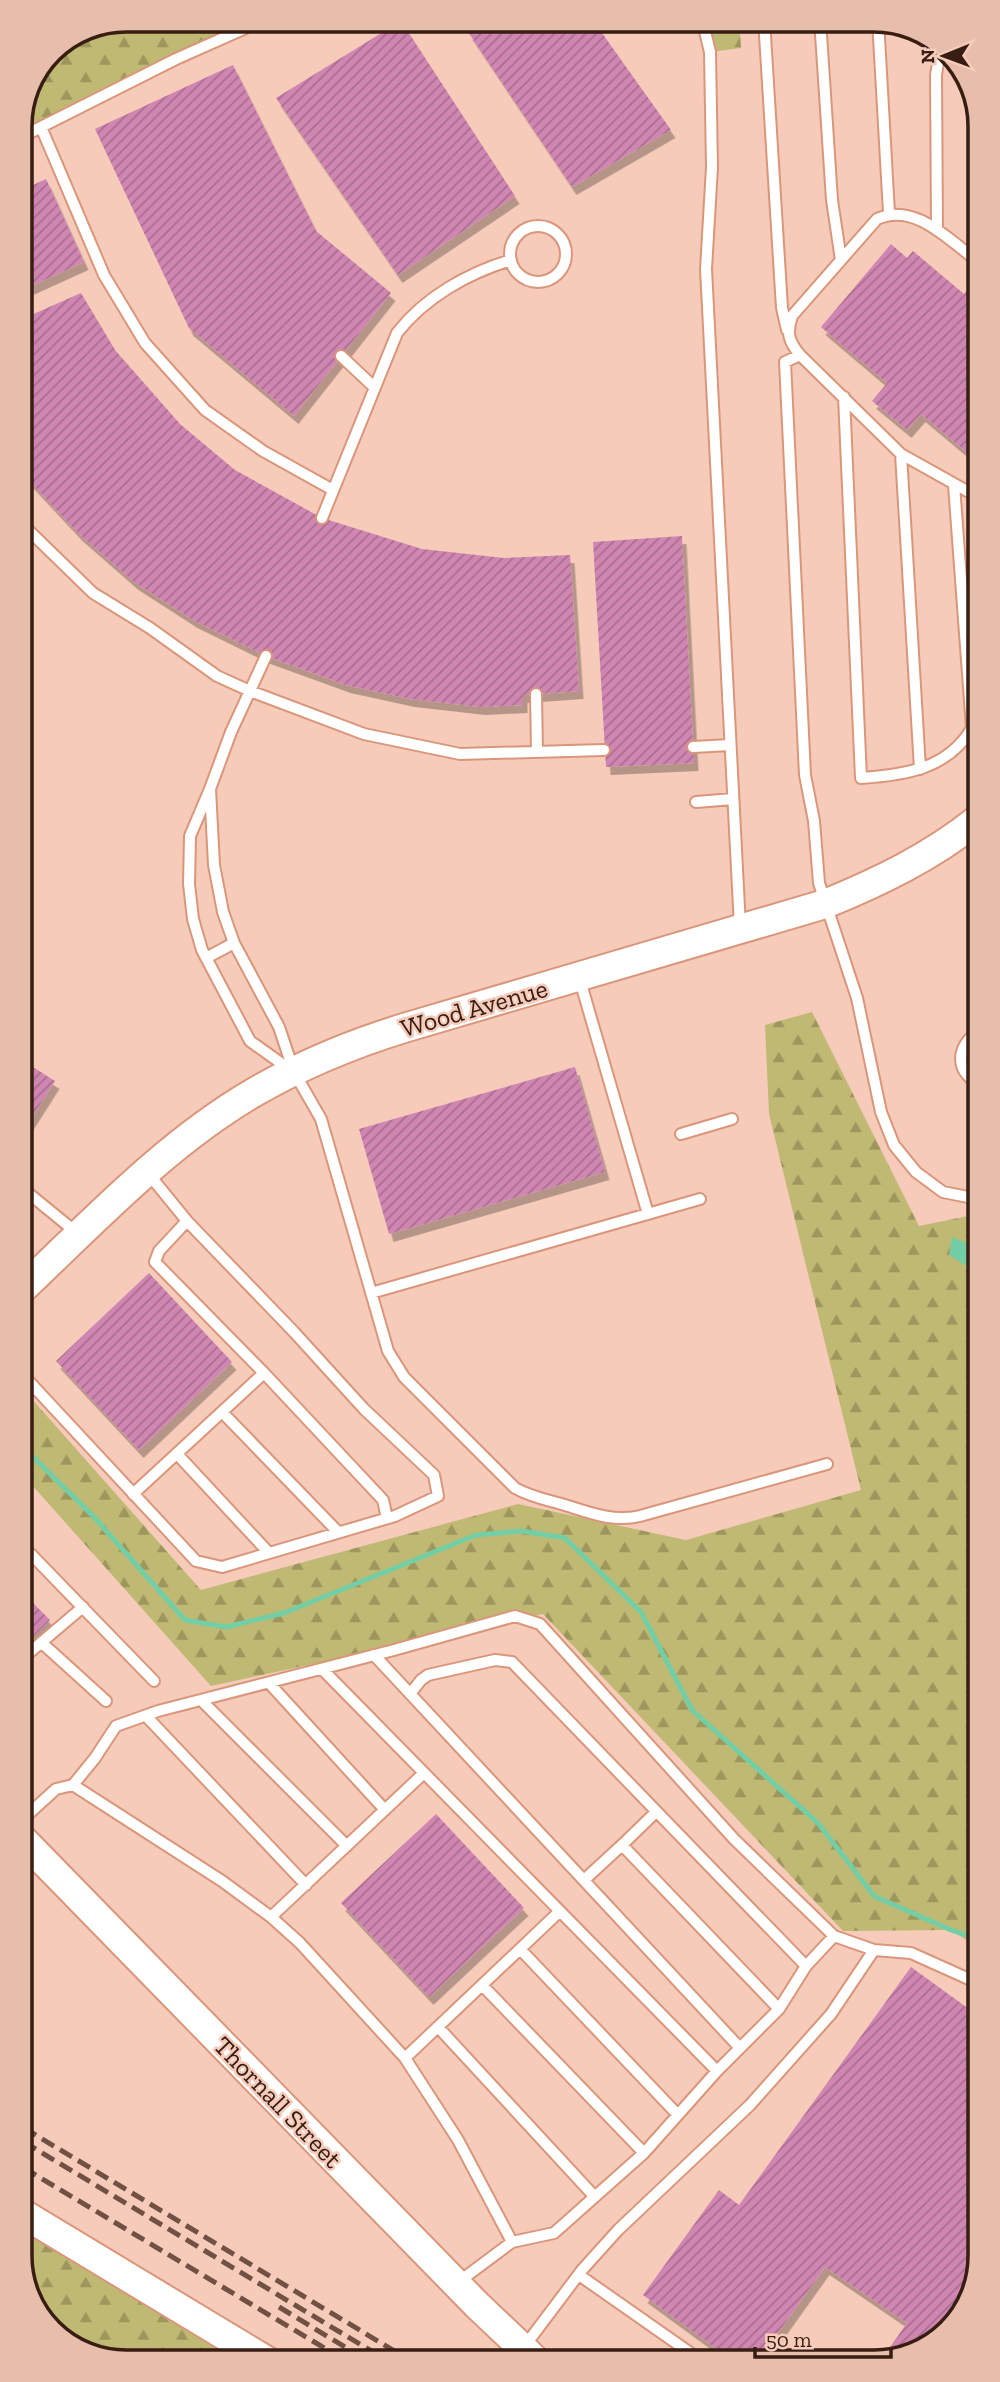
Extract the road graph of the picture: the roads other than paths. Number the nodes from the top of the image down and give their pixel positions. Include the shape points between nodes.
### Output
1 (237, 32) edge
2 (705, 32) edge
3 (765, 32) edge
4 (821, 32) edge
5 (879, 32) edge
6 (939, 57) edge
7 (41, 127) junction
8 (32, 132) edge
9 (889, 213) junction
10 (937, 230) junction
11 (968, 254) edge
12 (511, 260) junction
13 (841, 260) junction
14 (788, 333) junction
15 (800, 355) junction
16 (341, 356) dead end
17 (374, 387) junction
18 (844, 397) junction
19 (901, 454) junction
20 (954, 485) junction
21 (333, 490) junction
22 (968, 492) edge
23 (322, 517) dead end
24 (32, 534) edge
25 (266, 656) dead end
26 (968, 674) edge
27 (250, 691) junction
28 (536, 694) dead end
29 (968, 734) edge
30 (730, 745) junction
31 (693, 747) dead end
32 (604, 750) dead end
33 (537, 752) junction
34 (920, 769) junction
35 (211, 789) junction
36 (733, 799) junction
37 (695, 802) dead end
38 (968, 827) edge
39 (825, 904) junction
40 (740, 929) junction
41 (234, 943) junction
42 (206, 958) junction
43 (579, 976) junction
44 (968, 1038) edge
45 (294, 1072) junction
46 (968, 1076) edge
47 (732, 1119) dead end
48 (681, 1134) dead end
49 (148, 1172) junction
50 (32, 1196) edge
51 (968, 1197) edge
52 (700, 1199) dead end
53 (648, 1214) junction
54 (187, 1221) junction
55 (79, 1235) junction
56 (32, 1280) edge
57 (371, 1293) junction
58 (264, 1373) junction
59 (32, 1385) edge
60 (222, 1412) junction
61 (177, 1454) junction
62 (827, 1464) dead end
63 (133, 1494) junction
64 (387, 1518) junction
65 (338, 1532) junction
66 (269, 1553) junction
67 (32, 1555) edge
68 (83, 1607) junction
69 (42, 1643) junction
70 (32, 1651) edge
71 (374, 1655) junction
72 (322, 1669) junction
73 (154, 1681) dead end
74 (269, 1683) junction
75 (410, 1694) junction
76 (201, 1700) junction
77 (106, 1701) dead end
78 (146, 1716) junction
79 (424, 1773) junction
80 (73, 1785) junction
81 (385, 1810) junction
82 (32, 1811) edge
83 (656, 1812) junction
84 (622, 1844) junction
85 (347, 1846) junction
86 (32, 1849) edge
87 (584, 1881) junction
88 (306, 1885) junction
89 (560, 1911) junction
90 (271, 1917) junction
91 (834, 1936) junction
92 (520, 1949) junction
93 (874, 1950) junction
94 (806, 1966) junction
95 (968, 1979) edge
96 (482, 1985) junction
97 (779, 2009) junction
98 (438, 2027) junction
99 (740, 2048) junction
100 (405, 2058) junction
101 (717, 2071) junction
102 (678, 2115) junction
103 (644, 2153) junction
104 (594, 2196) junction
105 (32, 2220) edge
106 (512, 2242) junction
107 (579, 2275) junction
108 (456, 2284) junction
109 (249, 2350) edge
110 (525, 2350) edge
111 (532, 2350) edge
112 (686, 2350) edge

1 - 7 lane
2 - 30 lane via 710,52 712,167 706,269
3 - 14 lane via 782,308
4 - 13 lane via 832,200
5 - 9 lane
6 - 10 lane
7 - 8 lane
7 - 21 lane via 104,275 145,343 205,410 263,451
9 - 10 lane via 902,213
9 - 13 lane via 877,219
10 - 11 lane
12 - 12 lane via 527,280 544,281 564,265 566,249 551,229 533,227 518,235
12 - 17 lane via 468,276 417,310 397,333
13 - 14 lane via 792,316
14 - 15 lane
15 - 18 lane
15 - 39 lane via 785,362 786,390 806,775
16 - 17 lane
17 - 21 lane
18 - 19 lane
18 - 34 lane via 862,778
19 - 20 lane
19 - 34 lane
20 - 22 lane
20 - 26 lane
21 - 23 lane
24 - 27 lane via 93,593 217,676
25 - 27 lane
27 - 33 lane via 364,734 460,754
27 - 35 lane
28 - 33 lane
29 - 34 lane via 962,744
30 - 31 lane
30 - 36 lane
32 - 33 lane
35 - 41 lane via 216,881
35 - 42 lane via 190,836 188,860 193,919
36 - 37 lane
36 - 40 lane
38 - 39 street, Wood Avenue via 899,871
39 - 40 street, Wood Avenue
39 - 51 lane via 857,998 881,1112 894,1144 916,1172 943,1192
40 - 43 street, Wood Avenue
41 - 42 lane
41 - 45 lane via 279,1027
42 - 45 lane via 250,1041
43 - 45 street, Wood Avenue via 384,1034
43 - 53 lane
44 - 46 lane via 960,1057
45 - 49 street, Wood Avenue via 223,1113
45 - 57 lane via 321,1119
47 - 48 lane
49 - 54 lane
49 - 55 street, Wood Avenue
50 - 55 lane
52 - 53 lane
53 - 57 lane
54 - 58 lane via 159,1251 155,1262
54 - 64 lane via 364,1409 433,1475 438,1496
55 - 56 street, Wood Avenue
57 - 62 lane via 397,1368 508,1483 524,1493 605,1517 632,1518
58 - 60 lane
58 - 64 lane via 383,1500
59 - 63 lane
60 - 61 lane
60 - 65 lane
61 - 63 lane
61 - 66 lane
63 - 66 lane via 196,1561 222,1567
64 - 65 lane
65 - 66 lane
67 - 68 lane
68 - 69 lane
68 - 73 lane
69 - 70 lane
69 - 77 lane
71 - 72 lane
71 - 75 lane
71 - 91 lane via 515,1616 540,1624 734,1839
72 - 74 lane
72 - 79 lane
74 - 76 lane
74 - 81 lane
75 - 83 lane via 428,1675 495,1660 512,1662
75 - 87 lane
76 - 78 lane
76 - 85 lane
78 - 80 lane via 116,1726
78 - 88 lane
79 - 81 lane
79 - 89 lane
80 - 82 lane via 56,1789
80 - 90 lane
81 - 85 lane
83 - 84 lane
83 - 94 lane
84 - 87 lane
84 - 97 lane
85 - 88 lane
86 - 108 street, Thornall Street
87 - 99 lane
88 - 90 lane
89 - 92 lane
89 - 101 lane
90 - 100 lane
91 - 93 lane
91 - 94 lane
92 - 96 lane
92 - 102 lane
93 - 95 lane via 911,1953
93 - 107 lane via 831,2014 759,2095 618,2230
94 - 97 lane
96 - 98 lane
96 - 103 lane
97 - 99 lane
98 - 100 lane
98 - 104 lane
99 - 101 lane
100 - 106 lane via 458,2140
101 - 102 lane
102 - 103 lane
103 - 104 lane
104 - 106 lane via 554,2233
105 - 109 street
106 - 108 lane
107 - 111 lane
107 - 112 lane
108 - 110 street, Thornall Street

